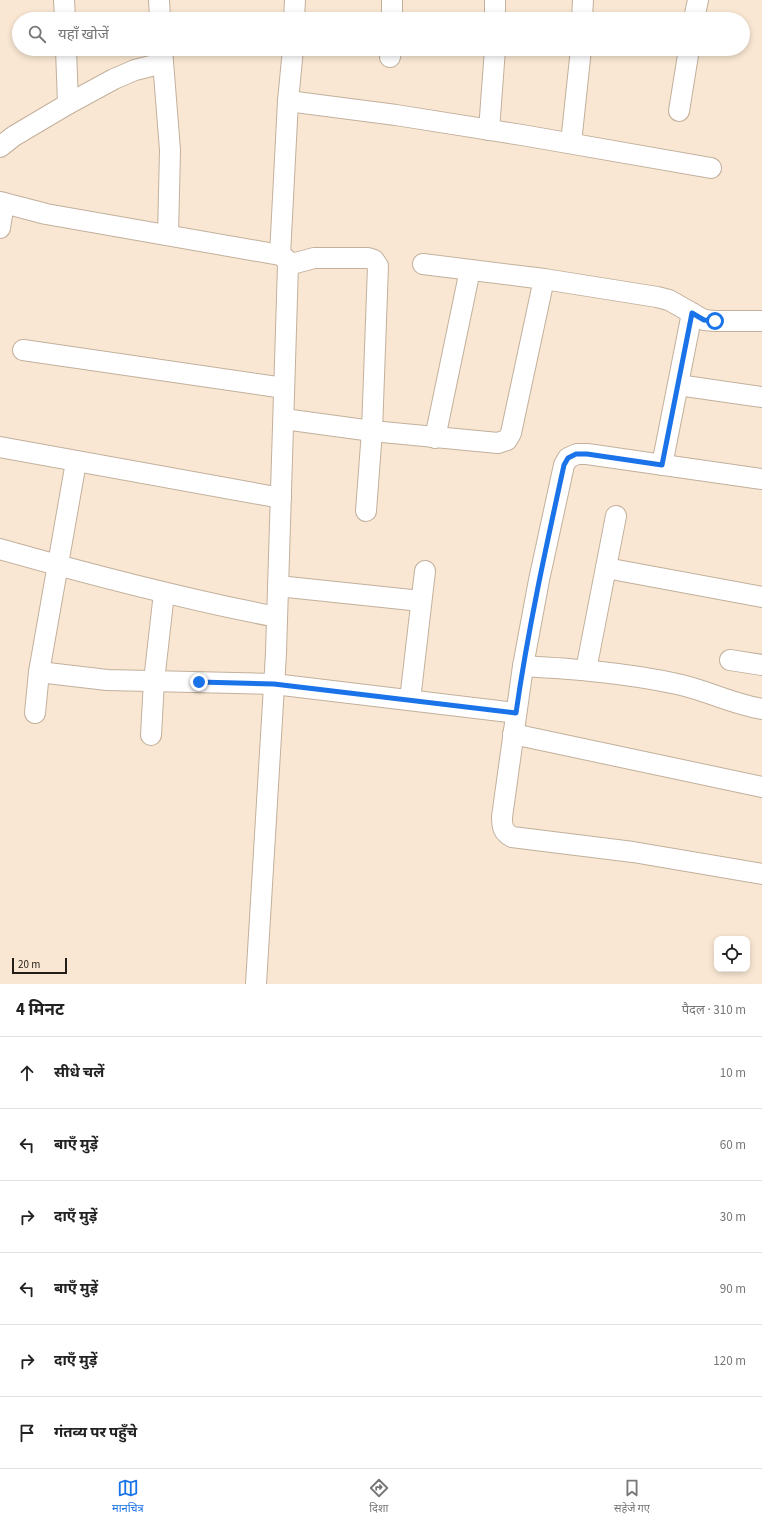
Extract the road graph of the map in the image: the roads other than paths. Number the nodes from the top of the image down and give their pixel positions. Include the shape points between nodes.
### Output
1 (64, 0) edge
2 (158, 0) edge
3 (295, 0) edge
4 (392, 0) edge
5 (495, 0) edge
6 (583, 0) edge
7 (698, 0) edge
8 (65, 12) edge
9 (159, 12) edge
10 (294, 12) edge
11 (392, 12) edge
12 (495, 12) edge
13 (582, 12) edge
14 (695, 12) edge
15 (66, 56) edge
16 (163, 56) edge
17 (292, 56) edge
18 (494, 56) edge
19 (580, 56) edge
20 (688, 56) edge
21 (288, 101) junction
22 (68, 104) junction
23 (679, 111) dead end
24 (489, 130) junction
25 (571, 143) junction
26 (0, 147) edge
27 (711, 168) dead end
28 (2, 202) edge
29 (0, 228) edge
30 (168, 235) junction
31 (284, 260) junction
32 (423, 264) dead end
33 (470, 270) junction
34 (544, 279) junction
35 (692, 313) junction
36 (762, 321) edge
37 (23, 350) dead end
38 (678, 385) junction
39 (284, 388) junction
40 (762, 397) edge
41 (284, 419) junction
42 (372, 431) junction
43 (435, 438) junction
44 (0, 447) edge
45 (76, 462) junction
46 (662, 465) junction
47 (762, 480) edge
48 (281, 498) junction
49 (366, 511) dead end
50 (616, 516) dead end
51 (0, 549) edge
52 (57, 565) junction
53 (606, 568) junction
54 (425, 571) dead end
55 (278, 586) junction
56 (164, 593) junction
57 (762, 597) edge
58 (421, 601) junction
59 (277, 617) junction
60 (730, 660) dead end
61 (762, 665) edge
62 (523, 666) junction
63 (586, 670) junction
64 (39, 672) junction
65 (154, 681) junction
66 (274, 684) junction
67 (410, 700) junction
68 (762, 709) edge
69 (36, 713) dead end
70 (516, 713) junction
71 (513, 734) junction
72 (151, 735) dead end
73 (762, 787) edge
74 (762, 874) edge
75 (256, 984) edge

1 - 8 street
2 - 9 street
3 - 10 street
4 - 11 street
5 - 12 street
6 - 13 street
7 - 14 street
15 - 22 street
16 - 22 street
16 - 30 street via 170,150
17 - 21 street
18 - 24 street
19 - 25 street
20 - 23 street
21 - 24 street
21 - 31 street
22 - 26 street
24 - 25 street
25 - 27 street
28 - 29 street
28 - 30 street via 46,214
30 - 31 street
31 - 39 street
31 - 42 street via 360,258 374,260 378,266
32 - 33 street
33 - 34 street
33 - 43 street
34 - 35 street via 669,300
34 - 43 street via 511,433 507,440 498,443
35 - 36 street via 704,320
35 - 38 street
37 - 39 street
38 - 40 street
38 - 46 street
39 - 41 street
41 - 42 street
41 - 48 street
42 - 43 street
42 - 49 street
44 - 45 street
45 - 48 street
45 - 52 street
46 - 47 street
46 - 62 street via 587,454 576,454 568,458 564,465 539,580
48 - 55 street
50 - 53 street
51 - 52 street
52 - 56 street
52 - 64 street
53 - 57 street
53 - 63 street
54 - 58 street
55 - 58 street
55 - 59 street
56 - 59 street
56 - 65 street
58 - 67 street
59 - 66 street
60 - 61 street
62 - 63 street
62 - 70 street
63 - 68 street via 678,684 734,703
64 - 65 street via 107,680
64 - 69 street
65 - 66 street
65 - 72 street
66 - 67 street
66 - 75 street
67 - 70 street
70 - 71 street
71 - 73 street
71 - 74 street via 502,817 505,833 512,837 633,852

